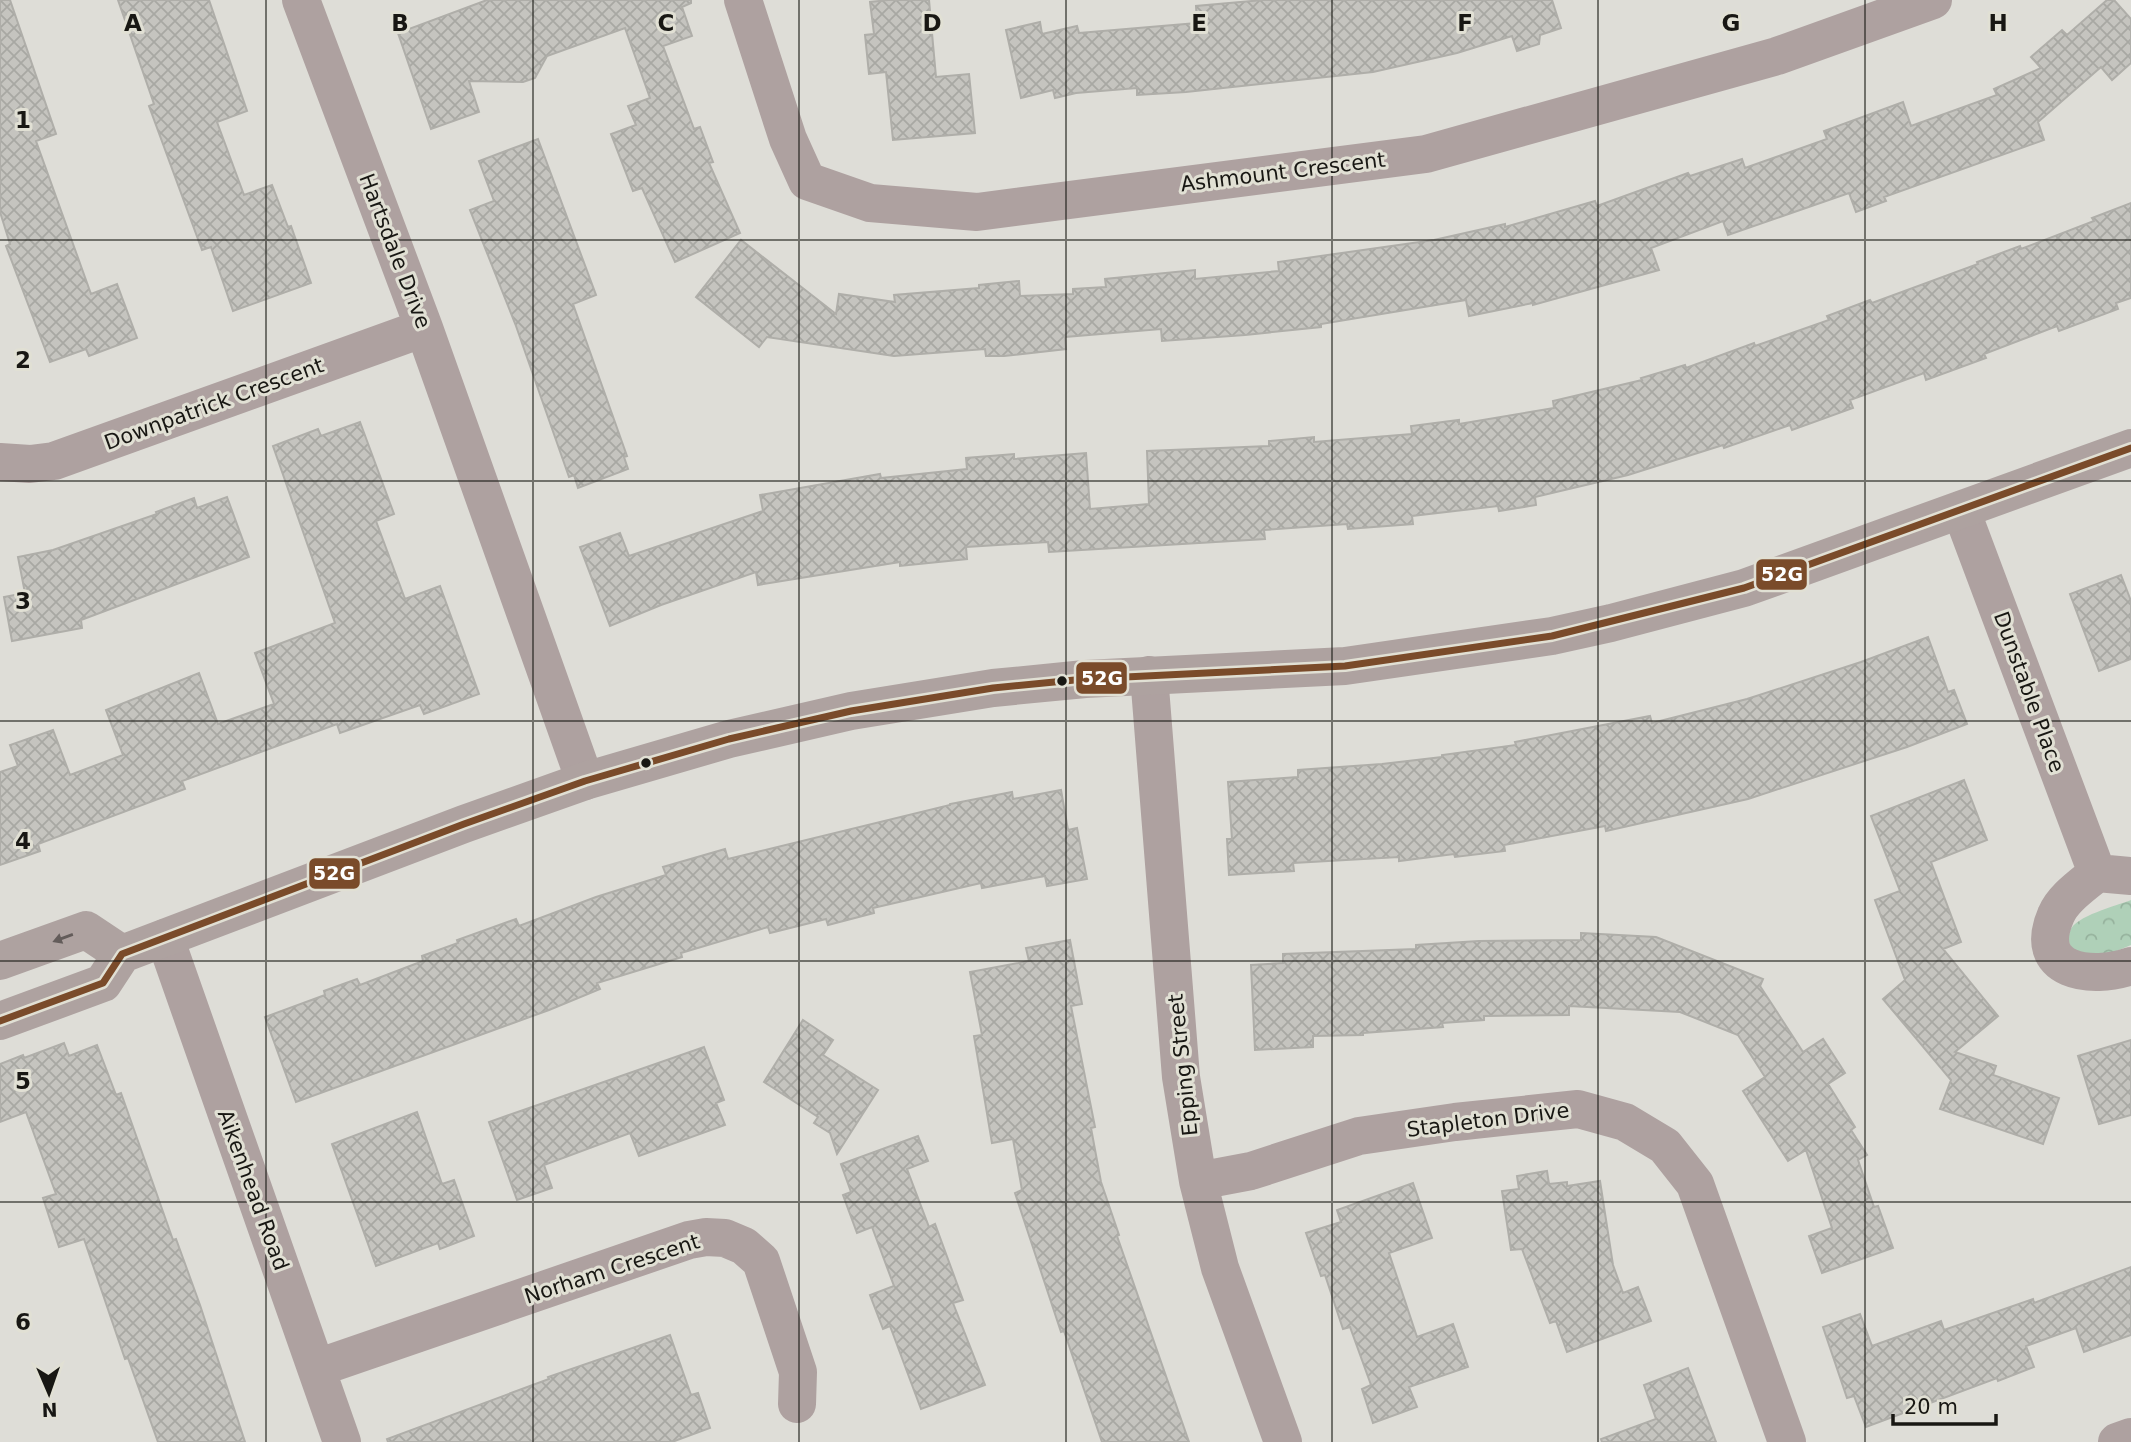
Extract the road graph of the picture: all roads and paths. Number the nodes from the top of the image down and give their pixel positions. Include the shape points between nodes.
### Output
1 (301, 0) edge
2 (743, 0) edge
3 (1933, 0) edge
4 (424, 328) junction
5 (2131, 448) edge
6 (0, 462) edge
7 (1961, 510) junction
8 (1149, 675) junction
9 (585, 781) junction
10 (2114, 875) edge
11 (165, 939) junction
12 (122, 954) junction
13 (0, 961) edge
14 (2131, 967) edge
15 (0, 1021) edge
16 (1198, 1181) junction
17 (317, 1368) junction
18 (797, 1404) dead end
19 (2131, 1437) edge
20 (342, 1442) edge
21 (1283, 1442) edge
22 (1787, 1442) edge
23 (2117, 1442) edge

1 - 4 street, Hartsdale Drive
2 - 3 street, Ashmount Crescent via 795,158 807,181 870,204 977,212 1426,154 1777,56
4 - 6 street, Downpatrick Crescent via 54,461
4 - 9 street, Hartsdale Drive
5 - 7 main road
7 - 8 main road via 1744,588 1552,636 1345,666
7 - 10 street, Dunstable Place
8 - 9 main road via 1006,686 901,701 729,739
8 - 16 street, Epping Street via 1181,1077
9 - 11 main road
10 - 14 street, Dunstable Place via 2072,894 2057,913 2051,946 2060,962 2087,974
11 - 12 main road
11 - 17 street, Aikenhead Road
12 -> 13 main road via 86,930
12 - 15 main road via 103,983
16 - 21 street, Epping Street via 1220,1268
16 - 22 street, Stapleton Drive via 1251,1171 1359,1136 1455,1122 1578,1109 1625,1122 1665,1146 1695,1184
17 - 18 street, Norham Crescent via 689,1240 725,1238 761,1261 798,1371
17 - 20 street, Aikenhead Road
19 - 23 street

